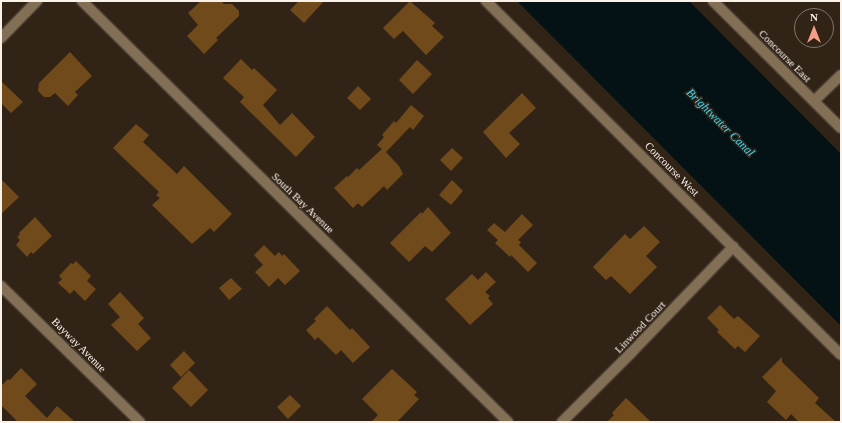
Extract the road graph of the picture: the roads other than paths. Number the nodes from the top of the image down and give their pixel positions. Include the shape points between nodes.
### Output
1 (37, 1) edge
2 (82, 1) edge
3 (486, 1) edge
4 (713, 1) edge
5 (1, 38) edge
6 (841, 75) edge
7 (814, 101) junction
8 (841, 128) edge
9 (733, 246) junction
10 (1, 286) edge
11 (841, 355) edge
12 (134, 420) edge
13 (508, 422) edge
14 (562, 422) edge

1 - 5 street
2 - 13 street, South Bay Avenue
3 - 9 street, Concourse West
4 - 7 street, Concourse East
6 - 7 street
7 - 8 street, Concourse East
9 - 11 street, Concourse West
9 - 14 street, Linwood Court
10 - 12 street, Bayway Avenue

